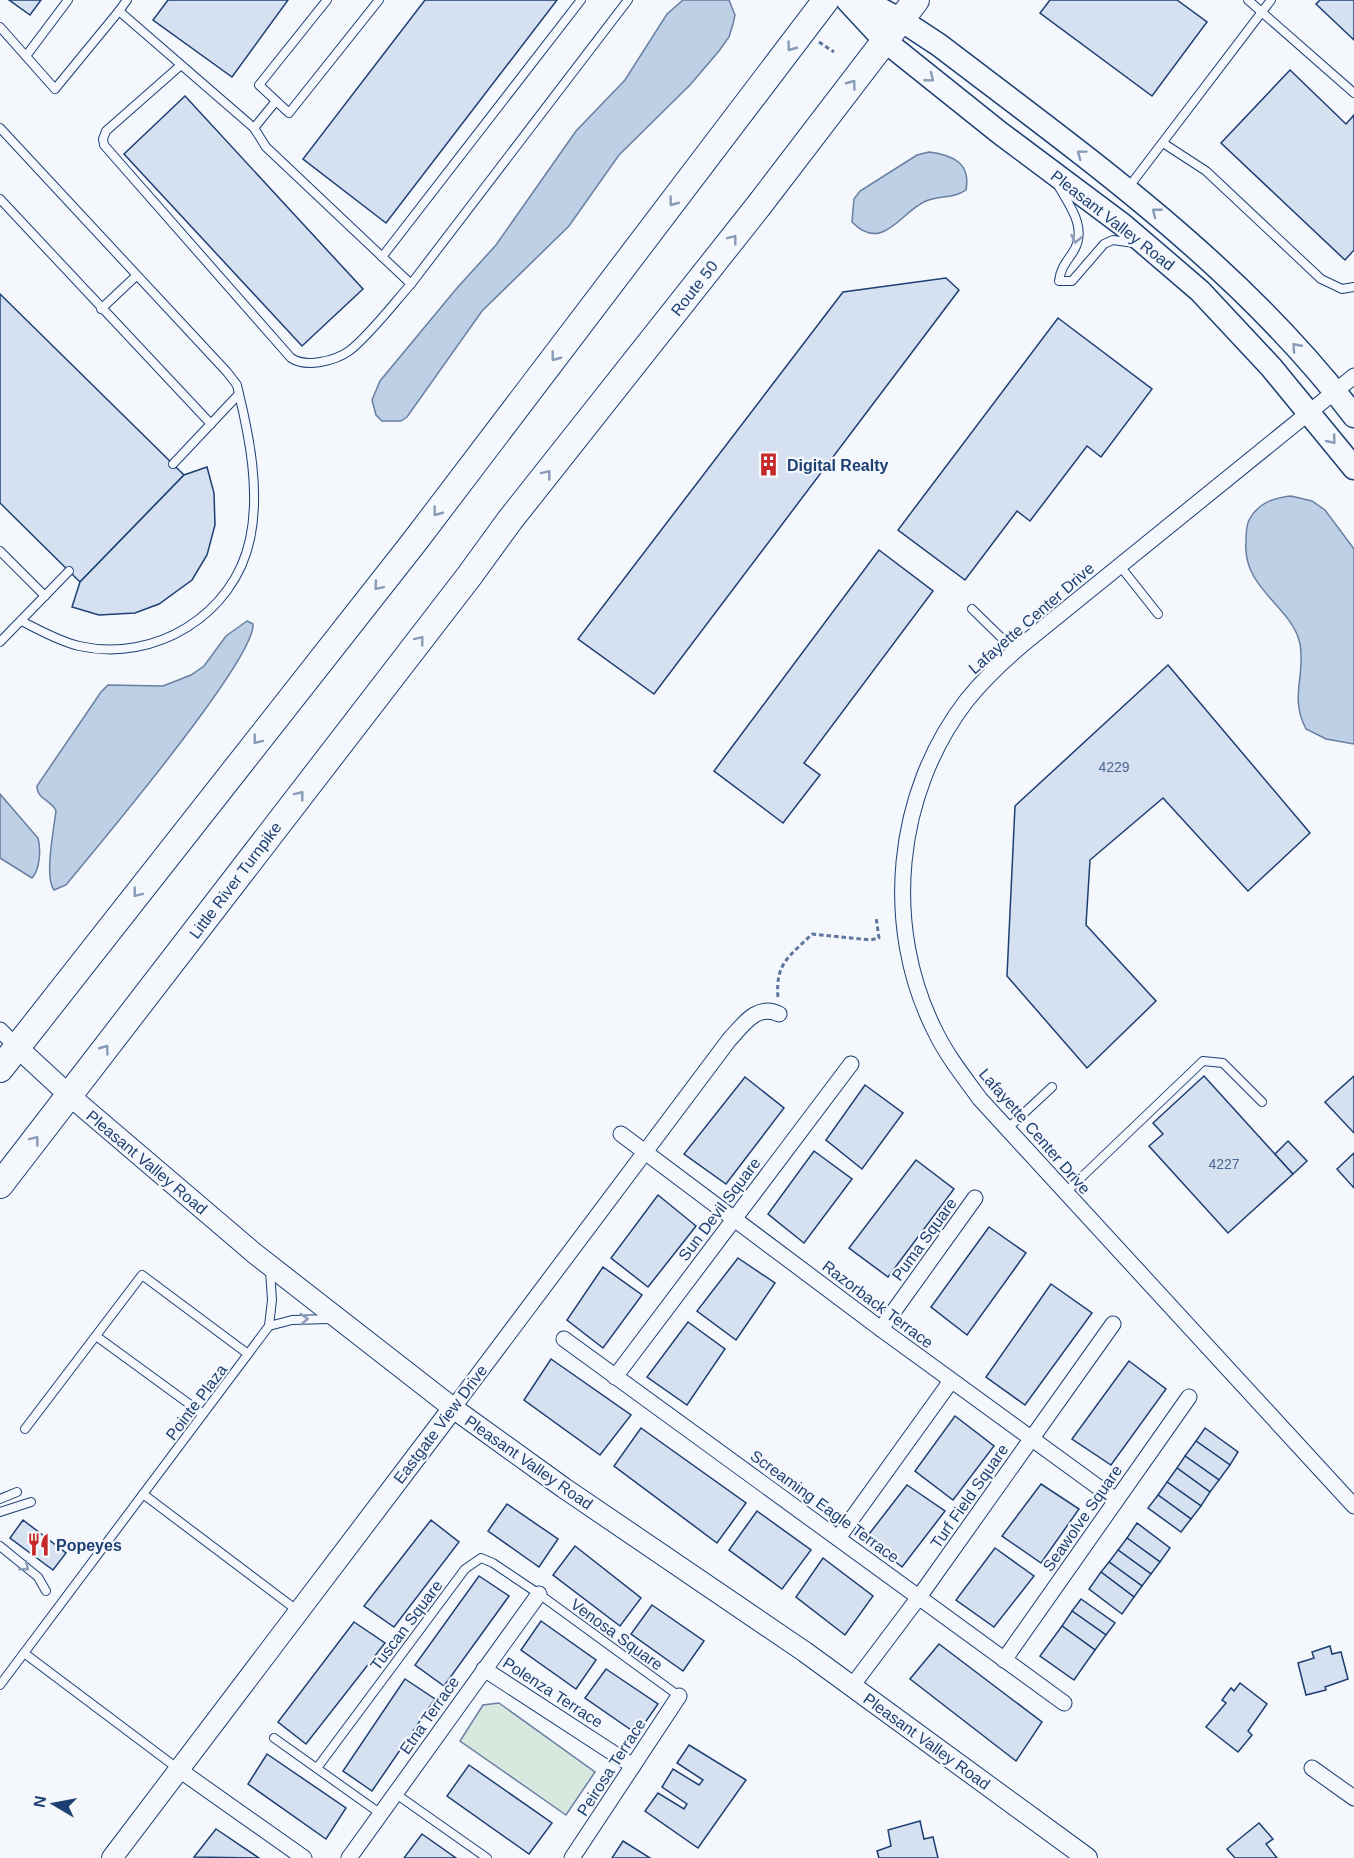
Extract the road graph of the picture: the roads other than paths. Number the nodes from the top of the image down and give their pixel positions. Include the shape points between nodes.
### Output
1 (68, 0) edge
2 (127, 0) edge
3 (327, 0) edge
4 (379, 0) edge
5 (581, 0) edge
6 (628, 0) edge
7 (826, 0) edge
8 (847, 0) edge
9 (863, 0) edge
10 (1248, 0) edge
11 (1271, 0) edge
12 (908, 10) edge
13 (119, 11) junction
14 (1263, 11) junction
15 (0, 27) edge
16 (885, 41) junction
17 (26, 56) junction
18 (181, 65) junction
19 (1354, 93) edge
20 (276, 100) junction
21 (0, 128) edge
22 (254, 128) junction
23 (1163, 143) junction
24 (1047, 168) junction
25 (1128, 189) junction
26 (0, 199) edge
27 (1147, 245) junction
28 (382, 257) junction
29 (136, 276) junction
30 (411, 284) junction
31 (1354, 287) edge
32 (101, 309) junction
33 (1354, 376) edge
34 (1335, 391) junction
35 (239, 394) junction
36 (1310, 412) junction
37 (1354, 416) edge
38 (211, 424) junction
39 (172, 464) dead end
40 (1354, 468) edge
41 (0, 551) edge
42 (1120, 566) junction
43 (69, 571) dead end
44 (471, 575) joint
45 (45, 596) junction
46 (972, 609) dead end
47 (1158, 615) dead end
48 (21, 621) junction
49 (0, 642) edge
50 (1015, 651) junction
51 (779, 1014) road end
52 (8, 1038) edge
53 (851, 1064) dead end
54 (0, 1069) edge
55 (1052, 1087) dead end
56 (70, 1096) junction
57 (1262, 1102) dead end
58 (1006, 1129) junction
59 (621, 1134) dead end
60 (645, 1152) junction
61 (0, 1185) edge
62 (1065, 1193) junction
63 (975, 1198) dead end
64 (735, 1218) junction
65 (269, 1264) junction
66 (338, 1319) junction
67 (1113, 1324) dead end
68 (269, 1326) junction
69 (881, 1329) junction
70 (96, 1335) junction
71 (564, 1339) dead end
72 (248, 1354) junction
73 (615, 1377) junction
74 (951, 1381) junction
75 (1189, 1397) dead end
76 (453, 1407) junction
77 (203, 1414) junction
78 (25, 1429) dead end
79 (1032, 1438) junction
80 (17, 1492) dead end
81 (143, 1494) junction
82 (0, 1499) edge
83 (1116, 1500) junction
84 (31, 1502) dead end
85 (1354, 1506) edge
86 (0, 1512) edge
87 (838, 1538) junction
88 (0, 1546) edge
89 (46, 1591) dead end
90 (539, 1594) junction
91 (919, 1597) junction
92 (298, 1611) junction
93 (24, 1653) junction
94 (1004, 1660) junction
95 (484, 1669) junction
96 (0, 1685) edge
97 (852, 1686) junction
98 (679, 1696) joint
99 (1064, 1702) dead end
100 (274, 1738) dead end
101 (633, 1766) junction
102 (317, 1768) junction
103 (1312, 1768) dead end
104 (178, 1769) junction
105 (396, 1794) junction
106 (1354, 1798) edge
107 (381, 1814) junction
108 (112, 1858) edge
109 (304, 1858) edge
110 (349, 1858) edge
111 (487, 1858) edge
112 (572, 1858) edge
113 (1087, 1858) edge

1 - 17 lane
2 - 13 lane
3 - 20 lane via 259,85
4 - 20 lane via 289,113
5 - 28 lane
6 - 30 lane
7 -> 52 highway via 415,541
8 - 16 main road, Pleasant Valley Road
9 - 12 main road, Pleasant Valley Road
10 - 14 lane
11 - 14 lane
12 - 16 highway, Route 50
25 -> 12 main road, Pleasant Valley Road via 939,45
13 - 17 lane via 55,89
13 - 18 lane
14 - 19 lane
14 - 23 lane
15 - 17 lane
16 -> 24 main road, Pleasant Valley Road
44 -> 16 highway, Route 50
18 - 22 lane
18 - 30 lane via 106,131 104,146 291,358 298,363 319,362 349,351
20 - 22 lane
21 - 29 lane
22 - 28 lane via 266,147
23 - 25 lane
23 - 31 lane via 1206,171 1321,279 1342,288
24 - 27 main road, Pleasant Valley Road
24 -> 27 lane via 1077,218 1078,240 1062,264 1059,280 1072,281 1104,244 1113,240
34 -> 25 main road, Pleasant Valley Road via 1251,298
26 - 32 lane
27 - 36 main road, Pleasant Valley Road via 1231,323
28 - 30 lane
29 - 32 lane
29 - 35 lane via 227,372
32 - 38 lane
33 - 34 street, Lafayette Center Drive
34 - 36 street, Lafayette Center Drive
34 - 37 main road, Pleasant Valley Road
35 - 38 lane
35 - 48 lane via 246,420 253,522 242,566 217,604 171,636 130,648 81,646
36 -> 40 main road, Pleasant Valley Road
36 - 42 street, Lafayette Center Drive
38 - 39 lane
41 - 45 lane
42 - 47 lane
42 - 50 street, Lafayette Center Drive
43 - 45 lane
56 -> 44 highway, Little River Turnpike
45 - 48 lane
46 - 50 lane
48 - 49 lane
50 - 58 street, Lafayette Center Drive via 967,700 934,753 909,827 902,891 912,970 934,1030 950,1059
51 - 60 street, Eastgate View Drive via 770,1009 760,1010 744,1023
52 - 54 highway
52 - 56 street, Pleasant Valley Road
53 - 64 street, Sun Devil Square
55 - 58 lane
61 -> 56 highway, Little River Turnpike
56 - 65 street, Pleasant Valley Road
57 - 62 lane via 1223,1063 1203,1061
58 - 62 street, Lafayette Center Drive
59 - 60 street, Razorback Terrace
60 - 64 street, Razorback Terrace
60 - 76 street, Eastgate View Drive
62 - 85 street, Lafayette Center Drive
63 - 69 street, Puma Square
64 - 69 street, Razorback Terrace
64 - 73 street, Sun Devil Square
65 - 66 street, Pleasant Valley Road
65 - 68 lane
68 -> 66 lane via 302,1319
66 - 76 street, Pleasant Valley Road
67 - 79 street, Turf Field Square
68 - 72 lane, Pointe Plaza
69 - 74 street, Razorback Terrace
70 - 72 lane via 142,1275
70 - 77 lane
70 - 78 lane
71 - 73 street, Screaming Eagle Terrace
72 - 77 lane, Pointe Plaza
73 - 87 street, Screaming Eagle Terrace
74 - 79 street, Razorback Terrace
74 - 87 street
75 - 83 street, Seawolve Square
76 - 92 street, Eastgate View Drive
76 - 97 street, Pleasant Valley Road
77 - 81 lane, Pointe Plaza
79 - 83 street, Razorback Terrace
79 - 91 street, Turf Field Square
80 - 82 lane
81 - 92 lane
81 - 93 lane, Pointe Plaza
83 - 94 street, Seawolve Square
84 - 86 lane
87 - 91 street, Screaming Eagle Terrace
88 -> 89 lane via 38,1577
90 - 95 street, Etna Terrace
90 - 98 lane, Venosa Square
90 - 102 lane, Tuscan Square via 487,1560 472,1562
91 - 94 street, Screaming Eagle Terrace
91 - 97 street, Turf Field Square
92 - 104 street, Eastgate View Drive
93 - 96 lane, Pointe Plaza
93 - 104 lane
94 - 99 street, Screaming Eagle Terrace
95 - 101 street, Polenza Terrace
95 - 105 street, Etna Terrace
97 - 113 street, Pleasant Valley Road
98 - 101 street, Peirosa Terrace
100 - 102 lane
101 - 112 street, Peirosa Terrace
102 - 107 lane
103 - 106 street
104 - 108 street, Eastgate View Drive
104 - 109 street
105 - 107 street, Etna Terrace
105 - 111 lane
107 - 110 street, Etna Terrace

